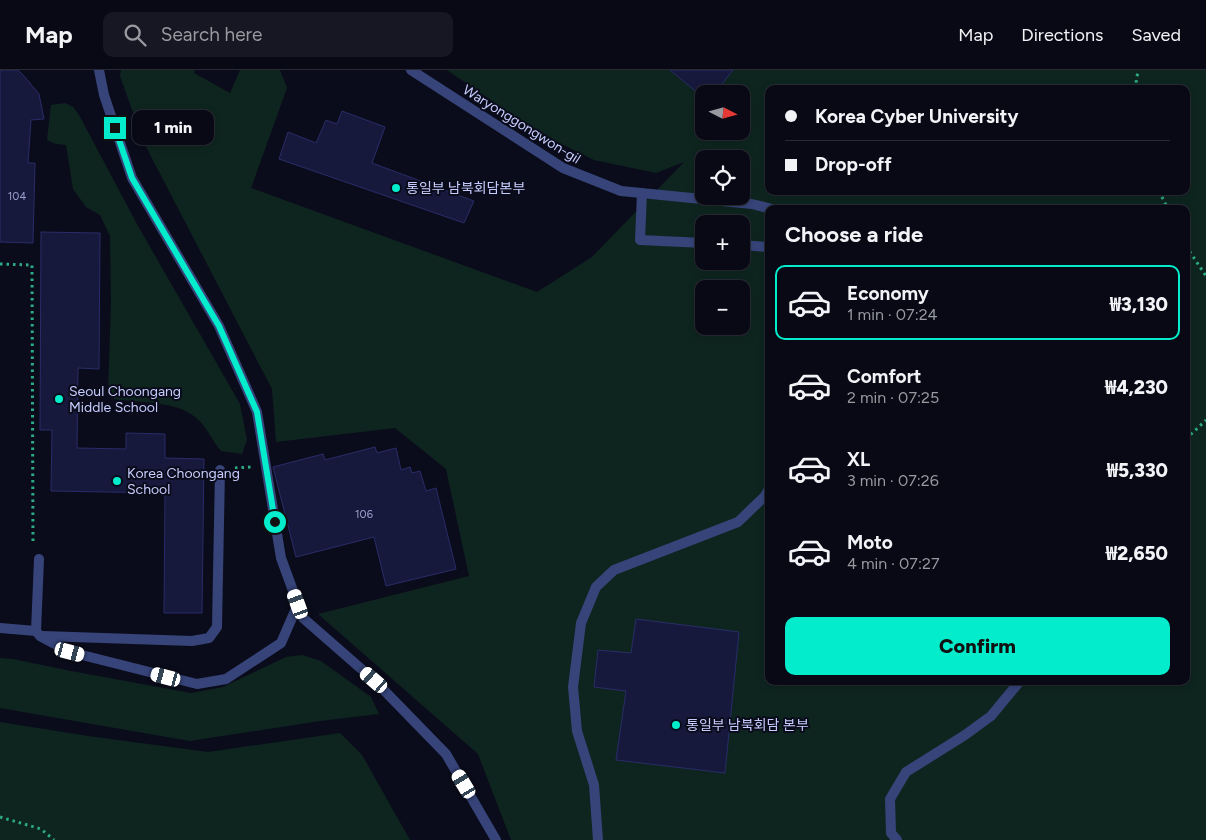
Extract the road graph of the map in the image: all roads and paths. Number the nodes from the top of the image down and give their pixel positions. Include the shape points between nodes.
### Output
1 (99, 70) edge
2 (411, 70) edge
3 (1139, 70) edge
4 (1137, 85) edge
5 (642, 193) junction
6 (765, 207) edge
7 (695, 243) edge
8 (750, 246) edge
9 (765, 247) edge
10 (1190, 252) edge
11 (0, 264) edge
12 (1206, 276) edge
13 (1206, 420) edge
14 (1190, 435) edge
15 (220, 470) dead end
16 (765, 496) edge
17 (38, 559) joint
18 (298, 604) junction
19 (0, 628) edge
20 (38, 633) junction
21 (1017, 685) edge
22 (0, 817) edge
23 (54, 840) edge
24 (496, 840) edge
25 (598, 840) edge
26 (897, 840) edge

1 - 18 street via 104,96 132,178 219,326 257,412 281,558
2 - 5 street, Waryonggongwon-gil via 563,168 621,191
3 - 4 path
5 - 6 street, Waryonggongwon-gil
5 - 7 street via 640,240
8 - 9 street
10 - 12 path
11 - 17 path via 32,264 33,554
13 - 14 path
15 - 20 street via 217,627 209,638 192,641
16 - 25 street via 738,522 614,570 596,587 581,623 573,687 578,732 594,785
17 - 20 street
18 - 20 street via 281,643 226,679 197,684 70,652
18 - 24 street via 303,618 374,680 446,754
19 - 20 street
21 - 26 street via 991,716 906,772 890,799 891,833
22 - 23 path via 41,829

